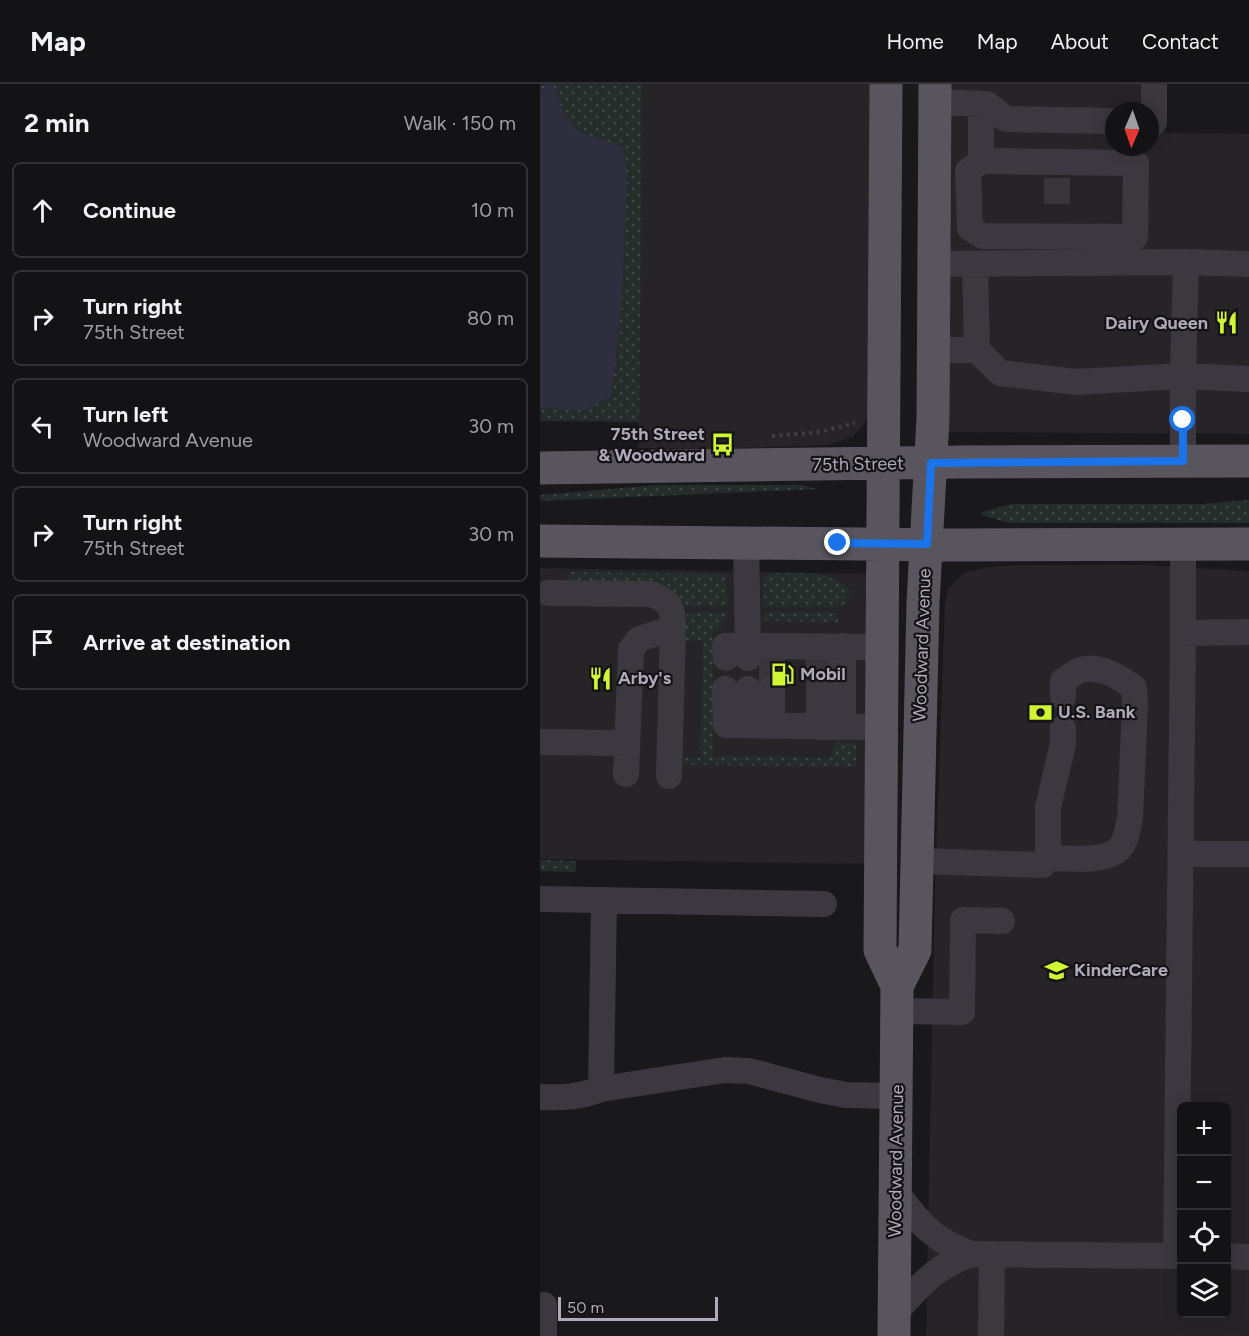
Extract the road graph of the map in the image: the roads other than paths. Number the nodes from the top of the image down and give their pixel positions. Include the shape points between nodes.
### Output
1 (886, 84) edge
2 (1154, 84) edge
3 (935, 93) edge
4 (985, 98) edge
5 (1154, 102) edge
6 (1105, 121) edge
7 (981, 161) junction
8 (1186, 262) junction
9 (933, 264) junction
10 (975, 264) junction
11 (1249, 264) edge
12 (933, 350) junction
13 (977, 350) junction
14 (1183, 376) junction
15 (1249, 379) edge
16 (1183, 461) junction
17 (1249, 461) edge
18 (931, 463) junction
19 (883, 464) junction
20 (540, 468) edge
21 (540, 541) edge
22 (746, 542) junction
23 (882, 543) junction
24 (927, 544) junction
25 (1249, 544) edge
26 (1183, 545) junction
27 (548, 593) dead end
28 (673, 628) junction
29 (1249, 632) edge
30 (1183, 633) junction
31 (881, 647) junction
32 (827, 650) junction
33 (819, 689) tunnel mouth
34 (1063, 697) dead end
35 (760, 725) junction
36 (831, 727) junction
37 (881, 727) junction
38 (1063, 728) dead end
39 (542, 742) dead end
40 (627, 743) junction
41 (626, 774) dead end
42 (669, 776) dead end
43 (1181, 854) junction
44 (1249, 854) edge
45 (1048, 858) junction
46 (917, 861) junction
47 (540, 899) edge
48 (604, 900) junction
49 (824, 904) dead end
50 (1002, 921) dead end
51 (897, 999) junction
52 (601, 1089) junction
53 (896, 1096) junction
54 (540, 1097) edge
55 (895, 1191) junction
56 (1179, 1210) edge
57 (982, 1254) junction
58 (1177, 1256) edge
59 (1231, 1256) edge
60 (1249, 1257) edge
61 (544, 1305) dead end
62 (894, 1325) edge
63 (544, 1336) edge
64 (991, 1336) edge

1 - 19 main road, Woodward Avenue
2 - 5 street
3 - 4 street
3 - 9 main road, Woodward Avenue
4 - 6 street via 1006,119
4 - 7 street
7 - 7 street via 968,171 970,228 982,236 1057,226 1135,237 1136,163 1057,170
8 - 10 street
8 - 11 street
8 - 14 street
9 - 10 street
9 - 12 main road, Woodward Avenue
10 - 13 street
12 - 13 street
12 - 18 main road, Woodward Avenue
13 - 14 street via 1000,373 1076,382
14 - 15 street
14 - 16 street
16 - 17 main road, 75th Street
16 - 18 main road, 75th Street
18 - 19 main road, 75th Street
18 - 24 main road, Woodward Avenue
19 - 20 main road, 75th Street
19 - 23 main road, Woodward Avenue
21 - 22 main road
22 - 23 main road
22 - 32 street via 753,653
23 - 24 main road
23 - 31 main road, Woodward Avenue
24 - 26 main road
24 - 46 main road, Woodward Avenue via 922,603
25 - 26 main road
26 - 30 street
27 - 28 street via 651,594 665,600 671,609
28 - 40 street via 639,639 630,650
28 - 42 street
29 - 30 street
30 - 43 street
31 - 32 street
31 - 37 main road, Woodward Avenue
32 - 36 street
33 - 36 street
34 - 45 street via 1063,681 1080,670 1102,670 1134,688 1130,818 1120,849 1108,856
35 - 35 street via 749,689 726,725
35 - 36 street
36 - 37 street
37 - 51 main road, Woodward Avenue via 880,950
38 - 45 street via 1048,807
39 - 40 street
40 - 41 street
43 - 44 street
43 - 56 street
45 - 46 street via 1043,865
46 - 51 main road, Woodward Avenue via 915,950
47 - 48 street
48 - 49 street
48 - 52 street
50 - 51 street via 963,920 962,1012
51 - 53 main road, Woodward Avenue
52 - 53 street via 725,1070 749,1071 846,1095
52 - 54 street via 570,1098
53 - 55 main road, Woodward Avenue
55 - 57 street via 922,1226 951,1246
55 - 62 main road, Woodward Avenue
57 - 58 street
57 - 62 street via 951,1261 933,1272
57 - 64 street
59 - 60 street
61 - 63 street

